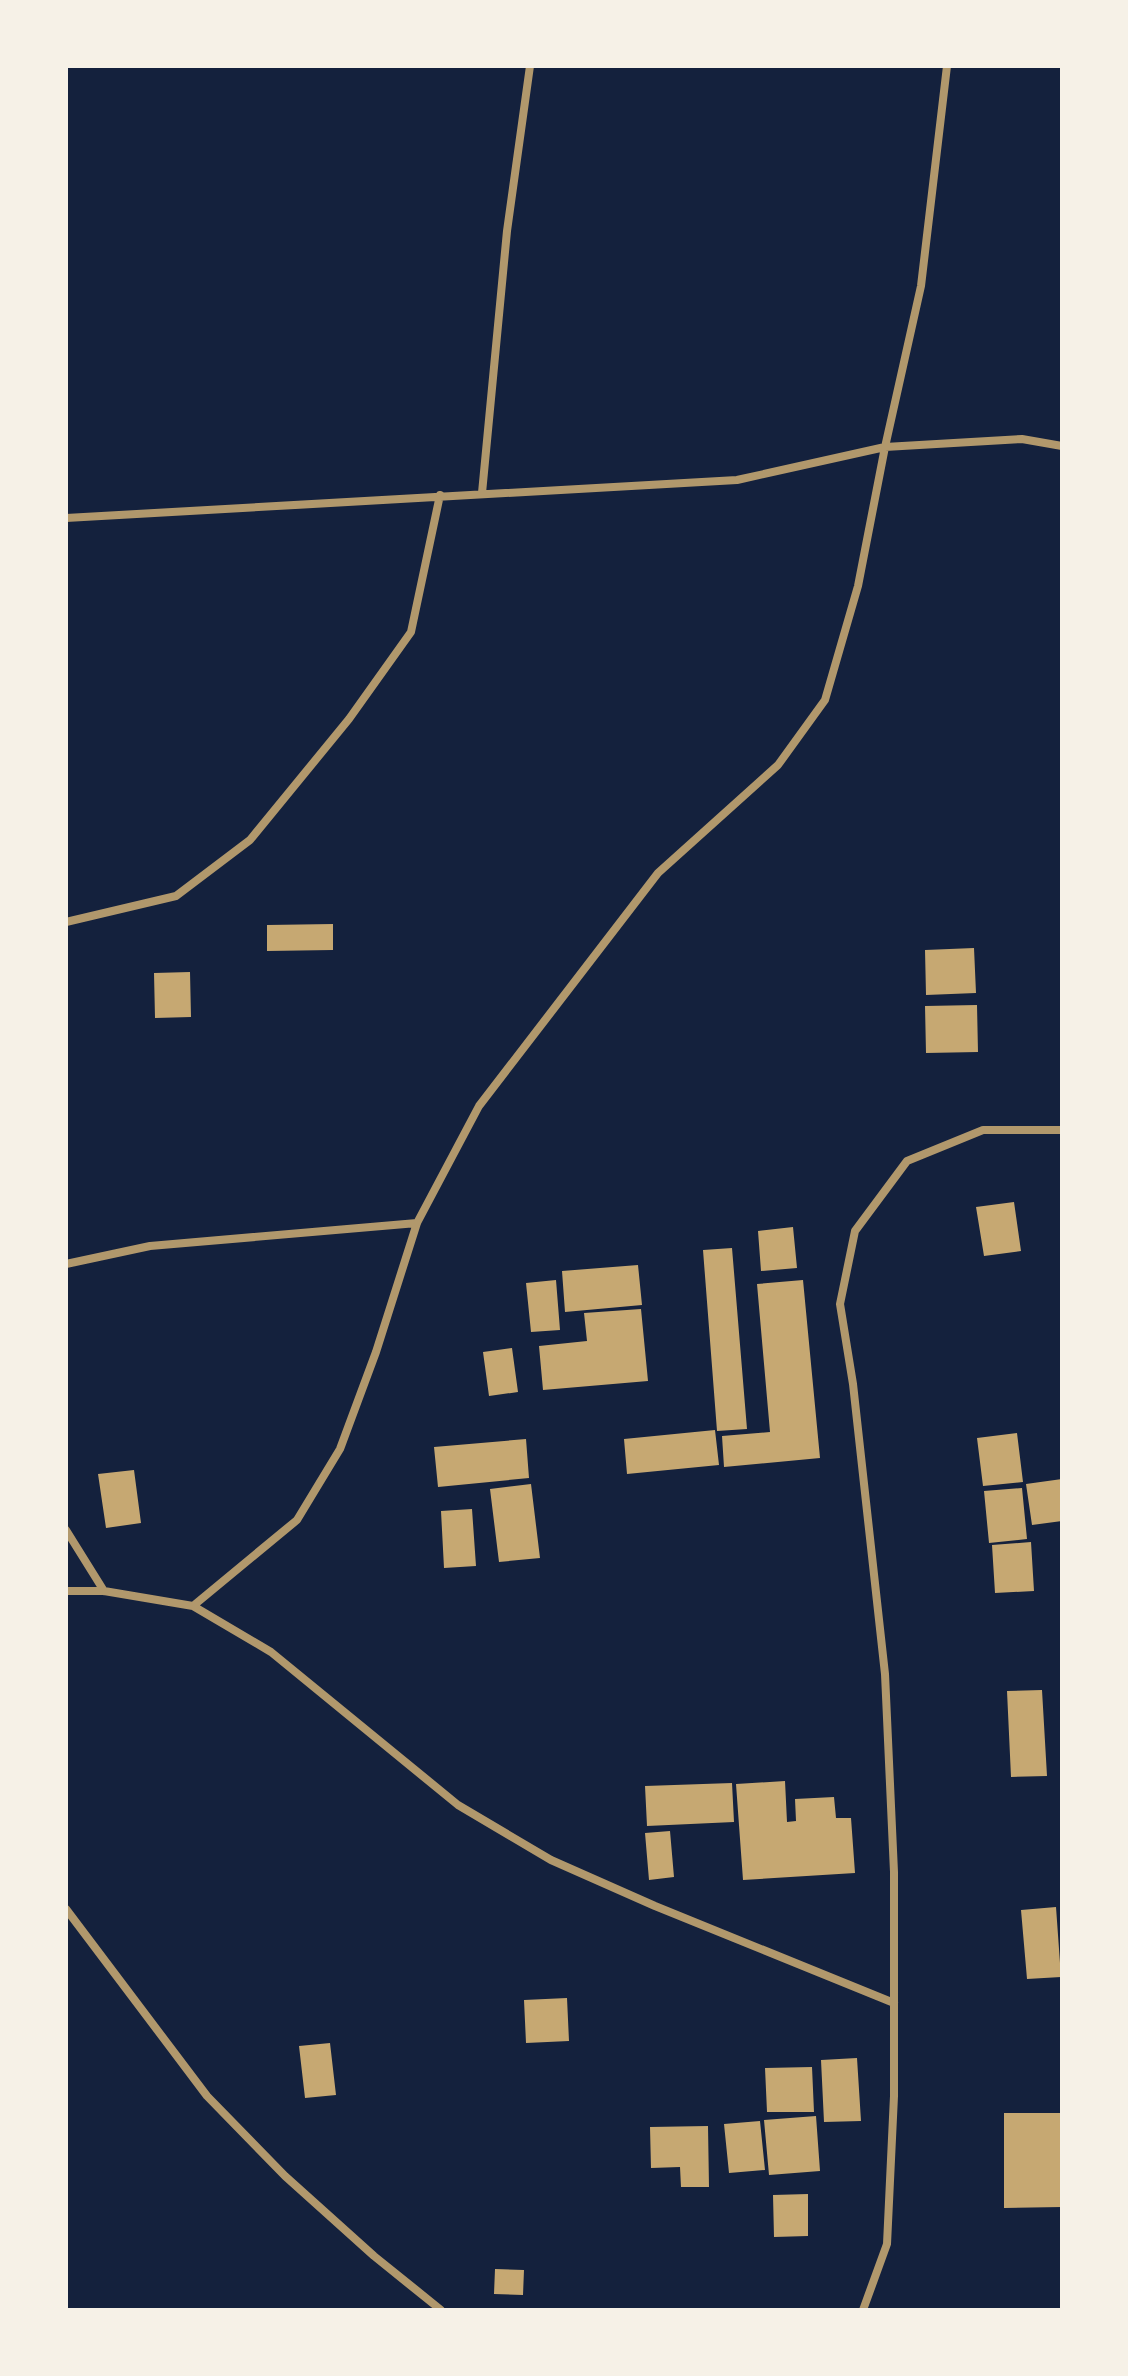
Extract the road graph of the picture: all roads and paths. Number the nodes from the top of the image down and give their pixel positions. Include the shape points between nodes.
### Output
1 (530, 66) edge
2 (947, 66) edge
3 (1062, 446) edge
4 (885, 447) junction
5 (482, 493) junction
6 (440, 495) junction
7 (66, 518) edge
8 (66, 922) edge
9 (1062, 1130) edge
10 (417, 1223) junction
11 (66, 1264) edge
12 (66, 1530) edge
13 (66, 1591) edge
14 (104, 1591) junction
15 (193, 1606) junction
16 (66, 1909) edge
17 (894, 2003) junction
18 (441, 2310) edge
19 (863, 2310) edge

1 - 5 street via 507,231
2 - 4 street via 921,286
3 - 4 street via 1022,439
4 - 5 street via 737,480
4 - 10 street via 858,586 825,700 778,765 658,873 479,1106
5 - 6 street
6 - 7 street
6 - 8 street via 411,632 349,719 250,840 176,896
9 - 17 street via 983,1130 907,1161 855,1231 840,1304 885,1674
10 - 11 street via 150,1246
10 - 15 street via 340,1449 297,1520
12 - 14 street
13 - 14 street
14 - 15 street
15 - 17 street via 271,1652 458,1805 551,1860
16 - 18 street via 207,2096 285,2176
17 - 19 street via 887,2244

